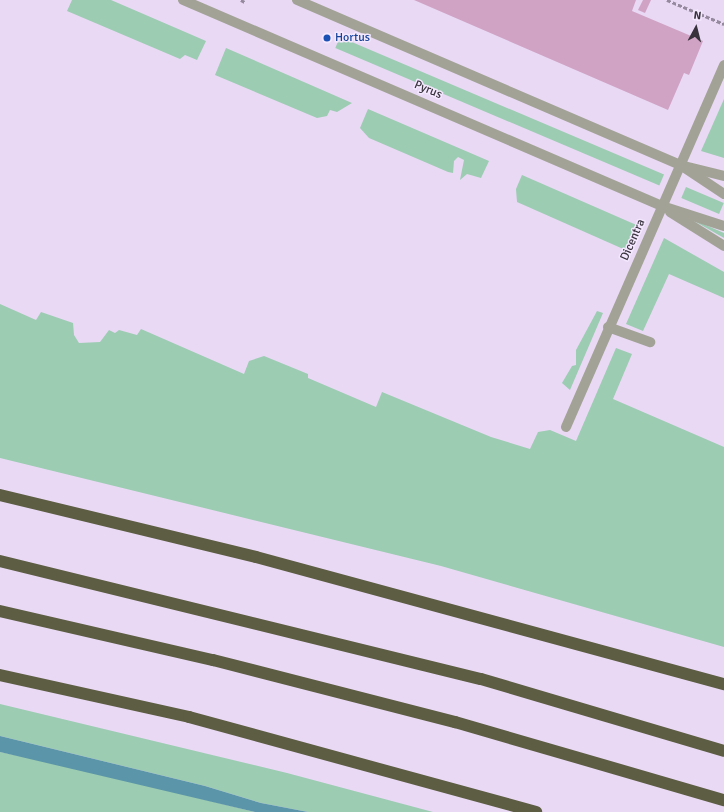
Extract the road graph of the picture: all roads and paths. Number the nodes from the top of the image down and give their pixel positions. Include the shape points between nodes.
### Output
1 (183, 0) edge
2 (240, 0) edge
3 (297, 0) edge
4 (667, 0) edge
5 (244, 2) dead end
6 (724, 24) edge
7 (724, 65) edge
8 (680, 165) junction
9 (724, 176) edge
10 (724, 194) edge
11 (662, 206) junction
12 (724, 226) edge
13 (724, 246) edge
14 (608, 327) junction
15 (650, 342) dead end
16 (566, 427) dead end
17 (0, 495) edge
18 (0, 561) edge
19 (0, 611) edge
20 (0, 675) edge
21 (724, 684) edge
22 (724, 751) edge
23 (724, 800) edge
24 (536, 812) edge

1 - 11 street, Pyrus
2 - 5 path
3 - 8 street
4 - 6 path
7 - 8 street, Dicentra
8 - 9 street
8 - 10 street
8 - 11 street, Dicentra
11 - 12 street, Pyrus
11 - 13 street, Pyrus
11 - 14 street, Dicentra
14 - 15 street
14 - 16 street, Dicentra
17 - 21 highway via 256,557
18 - 22 highway via 481,679
19 - 23 highway via 213,660 447,720
20 - 24 highway via 189,717

